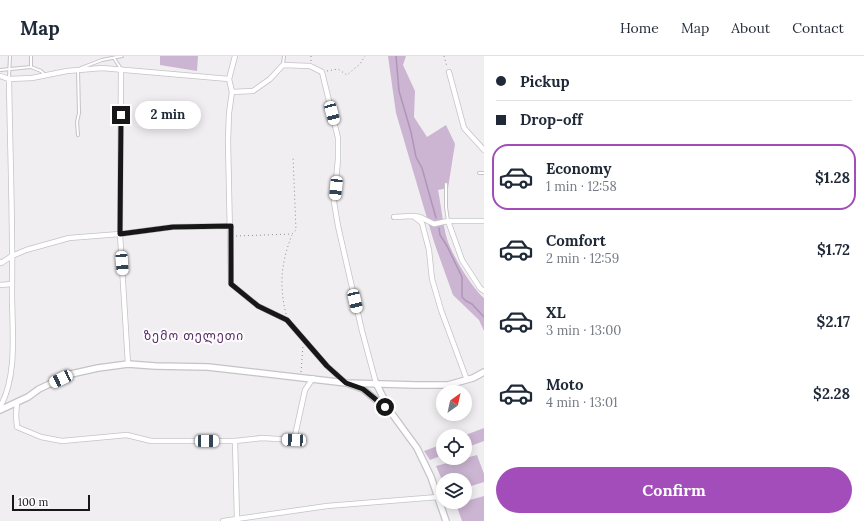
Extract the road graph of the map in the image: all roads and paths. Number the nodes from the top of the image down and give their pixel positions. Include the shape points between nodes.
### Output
1 (10, 56) edge
2 (31, 56) edge
3 (122, 56) edge
4 (235, 56) edge
5 (284, 56) edge
6 (365, 56) edge
7 (444, 56) edge
8 (114, 58) junction
9 (283, 66) junction
10 (31, 67) junction
11 (10, 69) junction
12 (78, 69) junction
13 (0, 70) edge
14 (121, 70) junction
15 (322, 72) junction
16 (449, 72) joint
17 (45, 75) junction
18 (0, 76) edge
19 (9, 79) junction
20 (229, 79) junction
21 (232, 92) junction
22 (78, 135) dead end
23 (484, 150) edge
24 (293, 156) dead end
25 (479, 172) dead end
26 (484, 173) edge
27 (446, 184) dead end
28 (413, 216) junction
29 (394, 217) dead end
30 (448, 221) junction
31 (484, 221) edge
32 (231, 226) junction
33 (120, 234) junction
34 (292, 234) junction
35 (231, 236) junction
36 (12, 256) junction
37 (0, 262) edge
38 (12, 284) junction
39 (0, 286) edge
40 (484, 291) edge
41 (287, 320) junction
42 (304, 339) junction
43 (128, 364) junction
44 (484, 372) edge
45 (300, 377) junction
46 (313, 378) junction
47 (467, 380) junction
48 (346, 383) junction
49 (376, 383) junction
50 (369, 394) junction
51 (17, 402) junction
52 (0, 407) edge
53 (0, 410) edge
54 (390, 412) junction
55 (236, 441) junction
56 (436, 491) edge
57 (436, 497) edge
58 (442, 509) edge
59 (237, 518) junction
60 (223, 521) edge
61 (446, 521) edge

1 - 11 lane
2 - 10 lane
3 - 8 lane
4 - 20 street
5 - 9 lane
6 - 15 path via 347,75 338,70
7 - 16 path
8 - 12 lane
8 - 14 lane
9 - 15 street via 310,66
9 - 21 street via 253,91
10 - 11 lane
10 - 17 lane
11 - 13 lane
11 - 19 lane
12 - 14 street
12 - 17 street
12 - 22 lane
14 - 20 street
14 - 33 street
15 - 49 street via 338,138 334,202
16 - 23 street via 464,128
17 - 19 street
18 - 19 street
19 - 36 street
20 - 21 street
21 - 32 street via 228,141
24 - 34 path via 296,230
25 - 26 lane
27 - 30 lane
28 - 29 street
28 - 30 street via 434,224
28 - 47 street via 422,223 429,250 432,279
30 - 31 street
30 - 40 street via 462,260
32 - 33 street via 173,227
32 - 35 street
33 - 36 street via 69,238
33 - 43 street
34 - 35 path
34 - 41 path via 282,270 282,293
35 - 41 street via 231,284 258,306
36 - 37 street
36 - 38 street
38 - 39 street
38 - 52 street via 12,372 6,397
41 - 42 street
42 - 45 path
42 - 48 street via 327,366
43 - 45 street via 208,367
43 - 51 street via 71,374
44 - 47 street
45 - 46 street
46 - 48 street
46 - 55 street via 306,390 294,440 262,438
47 - 49 street via 448,385
48 - 49 street
48 - 50 street
49 - 50 street
49 - 54 street
50 - 54 street
51 - 53 street
51 - 55 street via 17,427 41,437 62,441 127,435 151,441
54 - 56 street via 418,448
55 - 59 street
57 - 59 street via 327,506
58 - 61 street
59 - 60 street

